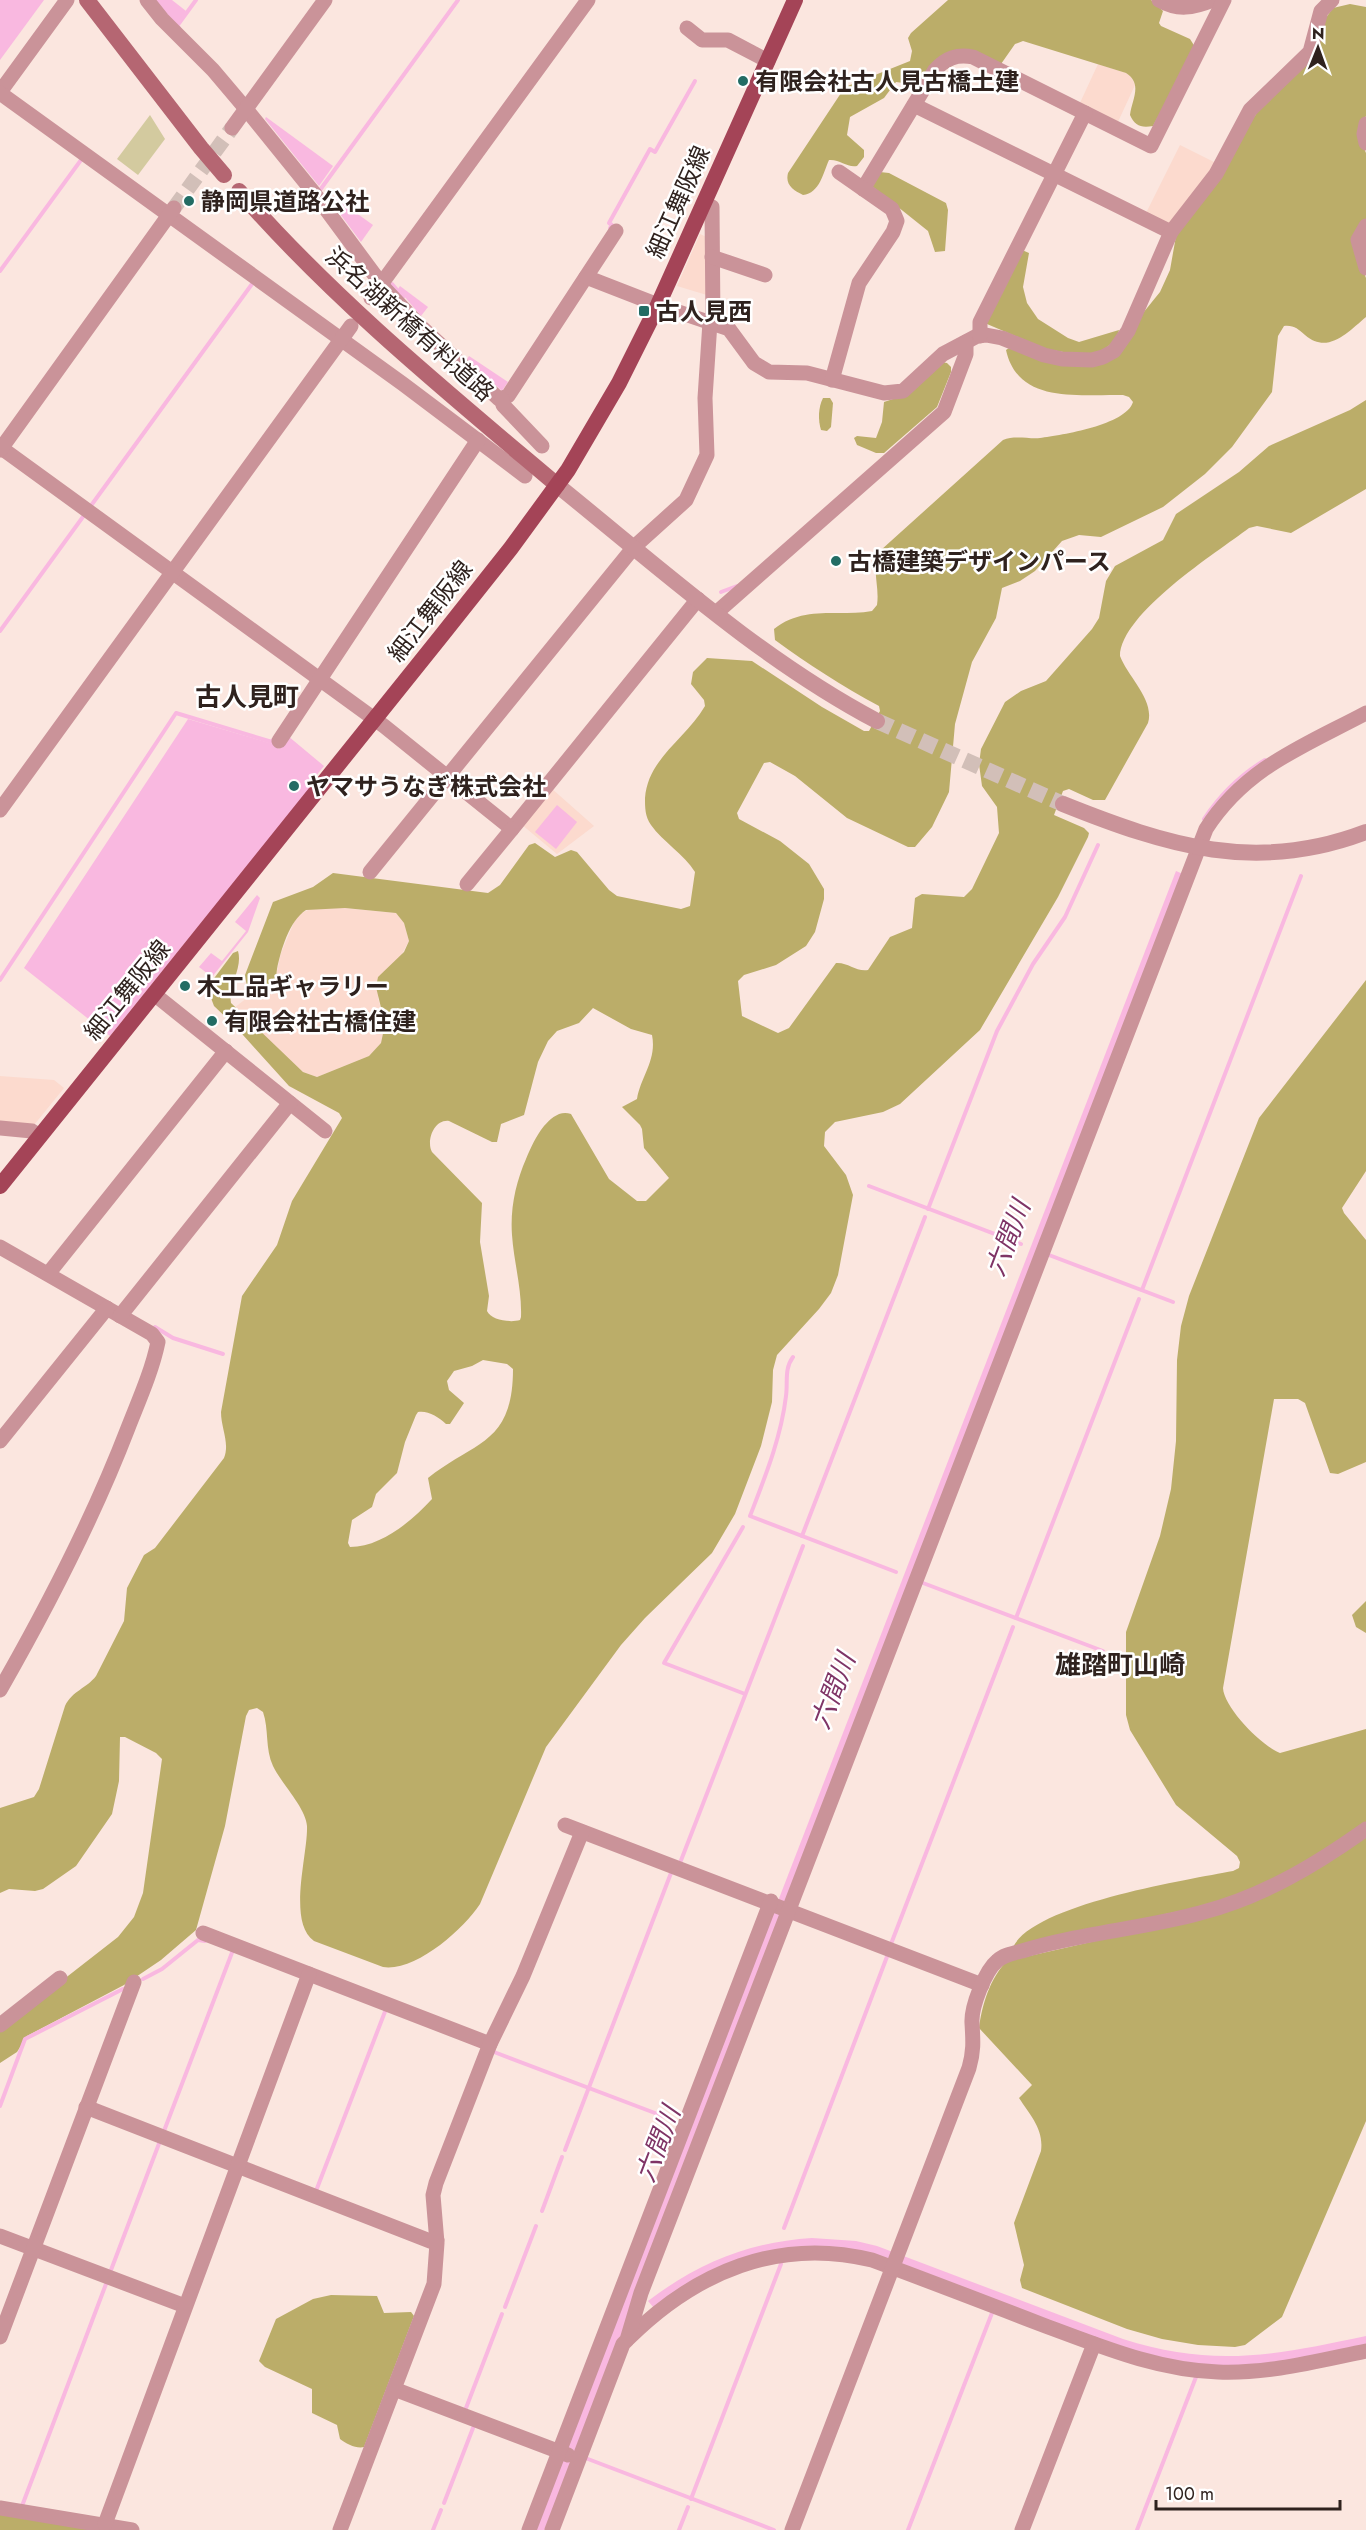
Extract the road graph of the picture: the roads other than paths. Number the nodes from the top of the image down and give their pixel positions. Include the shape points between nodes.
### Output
1 (67, 0) edge
2 (87, 0) edge
3 (147, 0) edge
4 (325, 0) edge
5 (588, 0) edge
6 (795, 0) edge
7 (1159, 0) edge
8 (1332, 0) edge
9 (1219, 1) edge
10 (687, 28) dead end
11 (768, 61) junction
12 (0, 93) edge
13 (914, 105) junction
14 (246, 109) junction
15 (1085, 113) junction
16 (1366, 124) edge
17 (232, 128) tunnel mouth
18 (1366, 143) edge
19 (839, 172) dead end
20 (1054, 174) junction
21 (224, 175) dead end
22 (863, 189) junction
23 (238, 191) dead end
24 (704, 203) junction
25 (172, 212) junction
26 (1366, 226) edge
27 (616, 231) dead end
28 (1171, 232) junction
29 (712, 257) junction
30 (1366, 268) edge
31 (765, 275) dead end
32 (586, 277) junction
33 (381, 284) junction
34 (371, 298) dead end
35 (658, 305) junction
36 (712, 323) junction
37 (351, 326) dead end
38 (341, 339) junction
39 (973, 339) junction
40 (832, 380) junction
41 (502, 399) junction
42 (478, 440) junction
43 (542, 446) dead end
44 (0, 448) edge
45 (525, 476) dead end
46 (557, 485) junction
47 (634, 547) junction
48 (173, 572) junction
49 (698, 599) junction
50 (716, 613) junction
51 (320, 679) junction
52 (1366, 713) edge
53 (374, 720) junction
54 (877, 721) tunnel mouth
55 (279, 741) dead end
56 (447, 777) junction
57 (1064, 804) tunnel mouth
58 (0, 810) edge
59 (512, 829) junction
60 (1366, 832) edge
61 (1198, 848) junction
62 (370, 872) dead end
63 (467, 884) dead end
64 (154, 994) junction
65 (226, 1051) junction
66 (290, 1103) junction
67 (0, 1128) edge
68 (325, 1131) dead end
69 (40, 1136) junction
70 (0, 1186) edge
71 (0, 1247) edge
72 (48, 1274) junction
73 (114, 1312) junction
74 (0, 1441) edge
75 (0, 1690) edge
76 (565, 1826) dead end
77 (1366, 1829) edge
78 (582, 1832) junction
79 (777, 1907) junction
80 (203, 1933) dead end
81 (309, 1974) junction
82 (60, 1978) dead end
83 (134, 1982) dead end
84 (982, 1985) junction
85 (0, 2025) edge
86 (490, 2044) junction
87 (86, 2107) junction
88 (238, 2166) junction
89 (0, 2236) edge
90 (437, 2240) junction
91 (33, 2249) junction
92 (895, 2261) junction
93 (185, 2306) junction
94 (0, 2337) edge
95 (627, 2340) junction
96 (1094, 2344) junction
97 (1366, 2351) edge
98 (394, 2389) junction
99 (569, 2456) junction
100 (0, 2508) edge
101 (105, 2524) junction
102 (132, 2530) edge
103 (340, 2530) edge
104 (529, 2530) edge
105 (552, 2530) edge
106 (792, 2530) edge
107 (1022, 2530) edge

1 - 12 street
2 - 21 main road
3 - 14 street
4 - 14 street
5 - 33 street
6 - 11 main road, 細江舞阪線
7 - 9 street via 1180,8
8 - 28 street via 1320,11 1310,52 1250,110 1216,174
9 - 15 street via 1151,146
10 - 11 street via 702,40 728,40
11 - 24 main road, 細江舞阪線
12 - 25 street
13 - 15 street via 940,64 965,56
13 - 20 street
13 - 22 street
14 - 17 street
14 - 33 street
15 - 20 street
16 - 18 street
19 - 22 street
20 - 28 street
20 - 39 street
22 - 40 street via 892,209 897,221 859,283
23 - 46 main road, 浜名湖新橋有料道路 via 275,233 371,326
24 - 29 street via 712,207
24 - 35 main road, 細江舞阪線
25 - 38 street
25 - 44 street
26 - 30 street via 1358,240
27 - 32 street
28 - 39 street via 1128,331 1122,342 1103,357 1062,359 994,335
29 - 31 street
29 - 36 street
32 - 35 street
32 - 41 street via 508,396
33 - 34 street
33 - 41 street via 419,325
35 - 36 street
35 - 46 main road, 細江舞阪線 via 614,391
36 - 40 street via 729,329 761,369 778,374 807,373
36 - 47 street via 705,398 708,447 704,462 686,500
37 - 38 street
38 - 42 street
38 - 48 street
39 - 40 street via 938,357 911,385 894,394
39 - 50 street via 944,412
41 - 43 street via 503,405
42 - 45 street
42 - 51 street
44 - 48 street
46 - 47 street
46 - 53 main road, 細江舞阪線
47 - 49 street
47 - 56 street
48 - 51 street
48 - 58 street
49 - 50 street
49 - 59 street
50 - 54 street via 798,675
51 - 53 street
51 - 55 street
52 - 61 street via 1256,773 1214,816
53 - 56 street
53 - 64 main road, 細江舞阪線
56 - 59 street
56 - 62 street
57 - 61 street via 1130,829
59 - 63 street
60 - 61 street via 1289,852 1247,854
61 - 79 street
64 - 65 street
64 - 69 main road, 細江舞阪線
65 - 66 street
65 - 72 street
66 - 68 street
66 - 73 street
67 - 69 street via 32,1131
69 - 70 main road, 細江舞阪線
71 - 72 street
72 - 73 street
73 - 74 street
73 - 75 street via 156,1337 157,1347 116,1461 89,1522
76 - 78 street
77 - 84 street via 1324,1859 1264,1891 1200,1913 1006,1956 995,1961
78 - 79 street
78 - 86 street via 523,1976
79 - 84 street
79 - 95 street
79 - 99 street
80 - 81 street
81 - 86 street
81 - 88 street
82 - 85 street
83 - 87 street
84 - 92 street via 973,2013 973,2057
86 - 90 street via 434,2189
87 - 88 street
87 - 91 street
88 - 90 street via 430,2241
88 - 93 street
89 - 91 street
90 - 98 street via 434,2284
91 - 93 street
91 - 94 street
92 - 95 street via 833,2253 792,2254 752,2262 687,2291
92 - 96 street
92 - 106 street
93 - 101 street
95 - 99 street
96 - 97 street via 1156,2364 1216,2372 1275,2369
96 - 107 street
98 - 99 street
98 - 103 street
99 - 104 street
99 - 105 street
100 - 101 street
101 - 102 street

